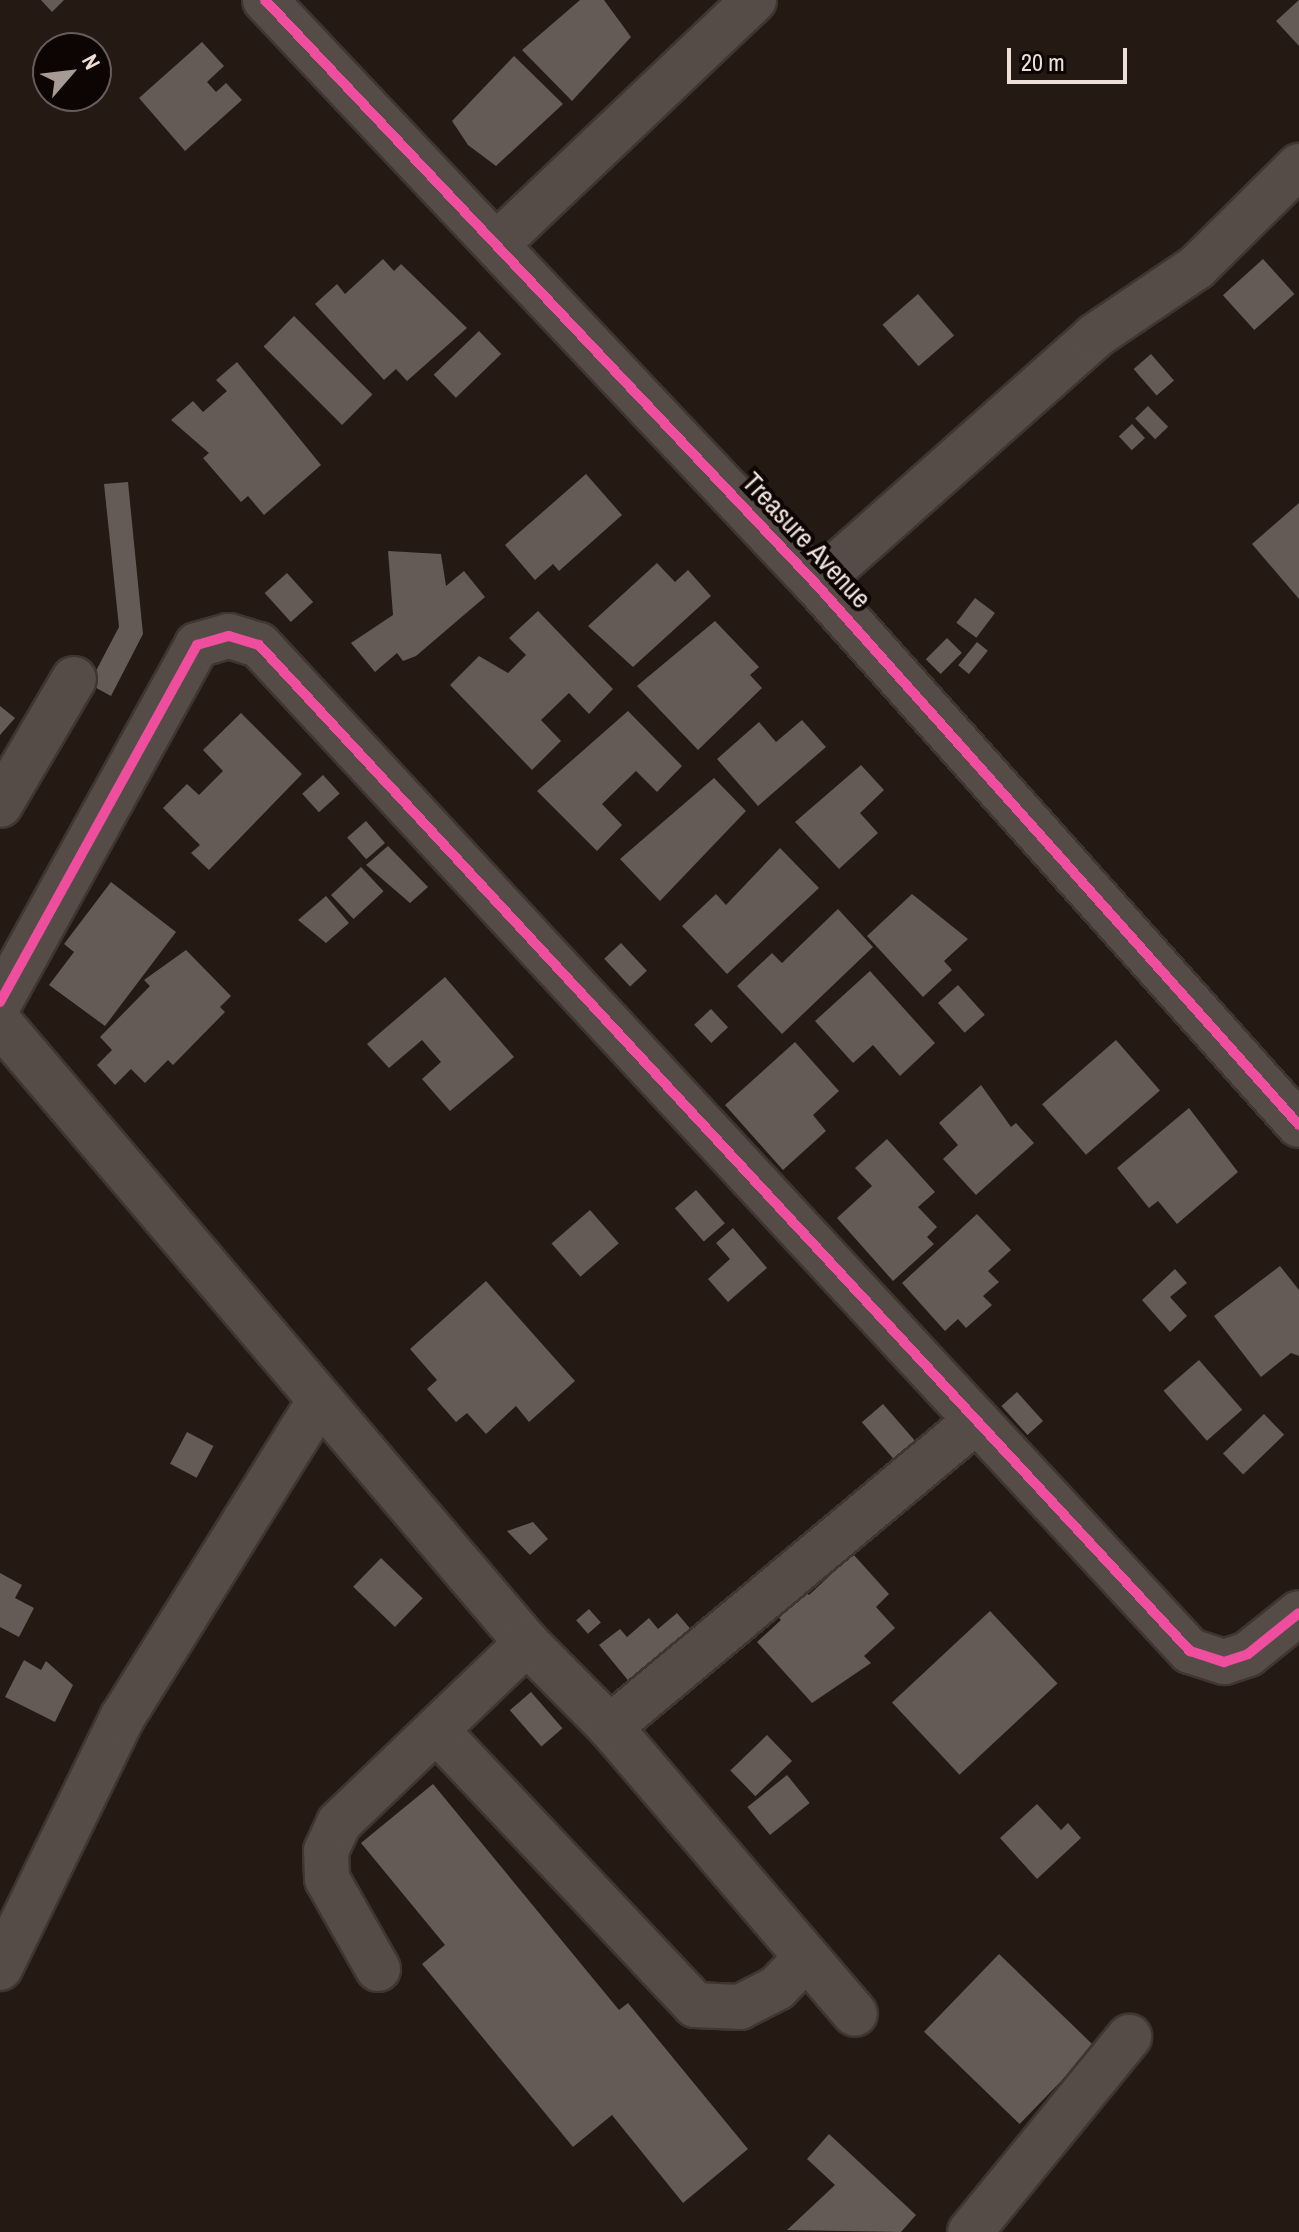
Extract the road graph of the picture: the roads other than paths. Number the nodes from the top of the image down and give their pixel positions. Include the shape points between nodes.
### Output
1 (265, 0) edge
2 (736, 5) edge
3 (1299, 166) edge
4 (498, 243) junction
5 (816, 584) junction
6 (74, 679) dead end
7 (0, 805) edge
8 (0, 1002) edge
9 (0, 1023) edge
10 (1299, 1125) edge
11 (319, 1402) junction
12 (976, 1421) junction
13 (1299, 1613) edge
14 (527, 1643) junction
15 (610, 1727) junction
16 (438, 1732) junction
17 (805, 1959) junction
18 (0, 1968) edge
19 (378, 1969) dead end
20 (855, 2014) dead end
21 (1129, 2037) dead end
22 (970, 2232) edge

1 - 4 street, Treasure Avenue
2 - 4 street
3 - 5 street via 1197,267 1095,336
4 - 5 street, Treasure Avenue
5 - 10 street, Treasure Avenue
6 - 7 street
8 - 12 street via 197,645 229,636 259,645
9 - 11 street
11 - 14 street
11 - 18 street via 122,1718
12 - 13 street via 1190,1651 1224,1662 1236,1658
12 - 15 street
14 - 15 street
14 - 16 street
15 - 17 street
16 - 17 street via 695,2005 740,2007 777,1988
16 - 19 street via 339,1823 326,1851 327,1879
17 - 20 street
21 - 22 street

